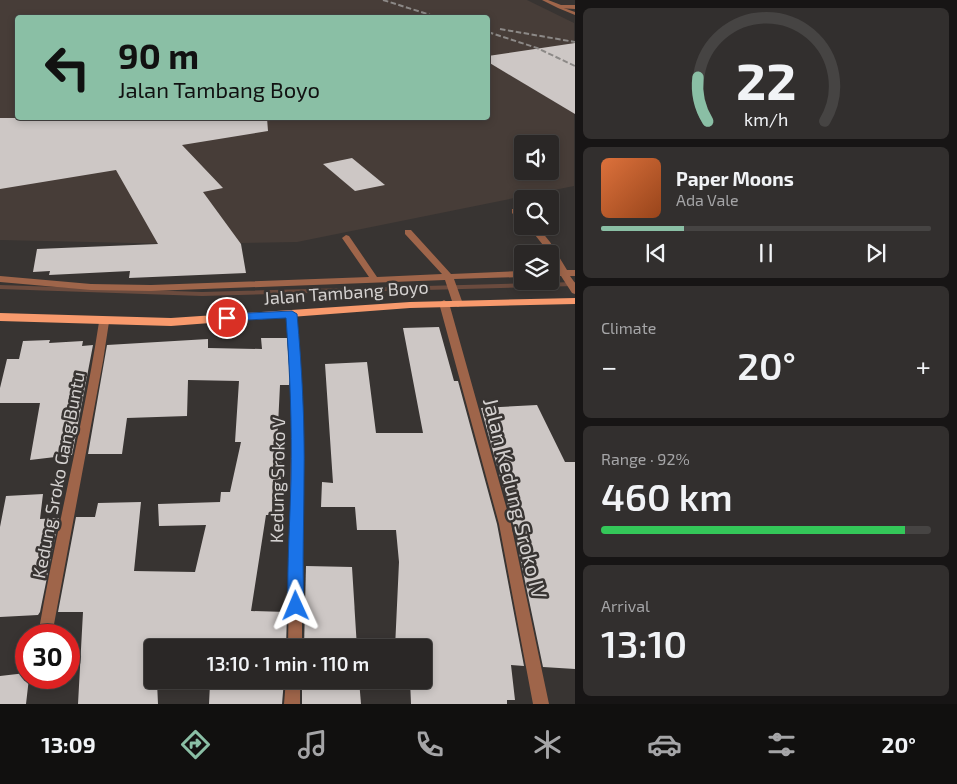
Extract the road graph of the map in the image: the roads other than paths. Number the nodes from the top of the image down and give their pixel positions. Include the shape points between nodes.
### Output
1 (544, 0) edge
2 (560, 7) junction
3 (574, 7) edge
4 (574, 14) edge
5 (408, 232) dead end
6 (540, 235) edge
7 (346, 238) dead end
8 (568, 274) edge
9 (514, 275) edge
10 (0, 279) edge
11 (449, 279) junction
12 (375, 280) junction
13 (574, 291) edge
14 (457, 301) junction
15 (574, 302) edge
16 (444, 304) junction
17 (292, 314) junction
18 (0, 317) edge
19 (104, 322) junction
20 (47, 624) edge
21 (295, 639) edge
22 (293, 689) edge
23 (292, 704) edge
24 (541, 704) edge

1 - 2 street
2 - 3 street
2 - 4 street
5 - 11 street
6 - 8 street
7 - 12 street
8 - 13 street
9 - 11 street
10 - 12 street via 151,288
11 - 12 street
11 - 14 street
14 - 15 main road, Jalan Tambang Boyo
14 - 16 main road, Jalan Tambang Boyo
16 - 17 main road, Jalan Tambang Boyo
16 - 24 street, Jalan Kedung Sroko IV via 505,524
17 - 19 main road, Jalan Tambang Boyo via 170,322
17 - 21 street, Kedung Sroko V via 297,384
18 - 19 main road, Jalan Tambang Boyo
19 - 20 street, Kedung Sroko Gang Buntu via 95,383
22 - 23 street

